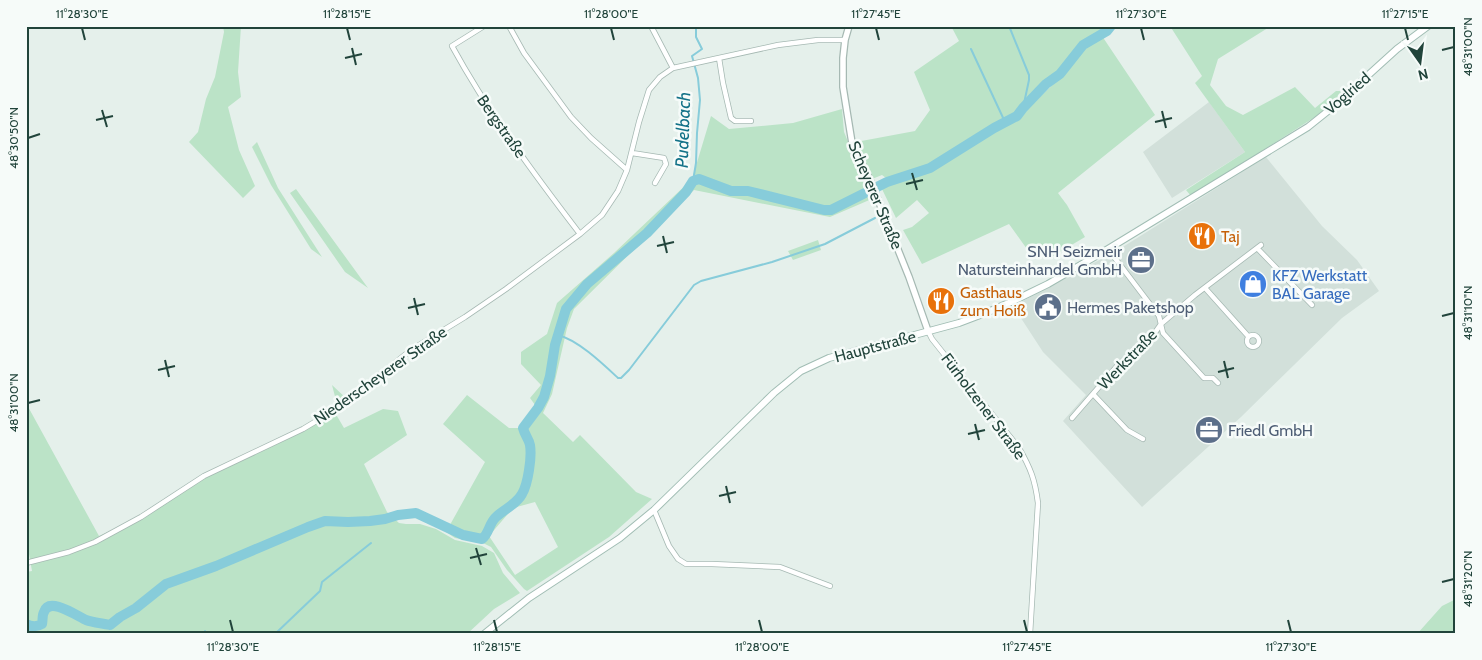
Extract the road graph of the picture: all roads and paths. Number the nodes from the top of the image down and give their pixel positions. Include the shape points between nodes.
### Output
1 (484, 26) edge
2 (509, 26) edge
3 (650, 26) edge
4 (849, 26) edge
5 (1428, 26) edge
6 (845, 40) junction
7 (719, 58) junction
8 (673, 68) junction
9 (751, 121) dead end
10 (632, 153) junction
11 (1263, 154) joint
12 (627, 170) junction
13 (656, 184) dead end
14 (580, 234) junction
15 (1108, 249) junction
16 (1205, 288) junction
17 (1312, 305) dead end
18 (1161, 324) junction
19 (928, 331) junction
20 (1248, 336) dead end
21 (1218, 383) dead end
22 (1093, 394) junction
23 (1072, 418) dead end
24 (1143, 439) dead end
25 (654, 510) junction
26 (26, 563) edge
27 (830, 586) dead end
28 (484, 634) edge
29 (1030, 634) edge

1 - 14 street, Bergstraße via 452,46 488,106
2 - 12 street via 524,53 571,117
3 - 8 street
4 - 6 street, Scheyerer Straße
5 - 11 main road, Voglried via 1308,127
6 - 7 street, Niederscheyerer Straße via 778,45
6 - 19 street, Scheyerer Straße via 842,86 852,143 910,277
7 - 8 street, Niederscheyerer Straße
7 - 9 street via 731,118
8 - 10 street, Niederscheyerer Straße via 660,76 649,90
10 - 12 street, Niederscheyerer Straße
10 - 13 street via 664,158 666,164
11 - 15 main road, Hauptstraße
12 - 14 street, Niederscheyerer Straße via 602,215
14 - 26 street, Niederscheyerer Straße via 465,317 411,350 338,408 303,429 204,476 95,542
15 - 18 street, Werkstraße via 1159,316
15 - 19 main road, Hauptstraße via 1048,284 996,309
16 - 17 street, Werkstraße via 1259,247
16 - 18 street, Werkstraße
16 - 20 street
18 - 21 street, Werkstraße via 1163,333 1204,378 1213,378
18 - 22 street, Werkstraße
19 - 25 main road, Hauptstraße via 829,358 801,371 774,392
19 - 29 street, Fürholzener Straße via 1019,448 1030,467 1038,503
22 - 23 street, Werkstraße
22 - 24 street, Werkstraße via 1127,430
25 - 27 street via 669,546 686,564 780,568
25 - 28 main road, Hauptstraße via 606,548 529,598

